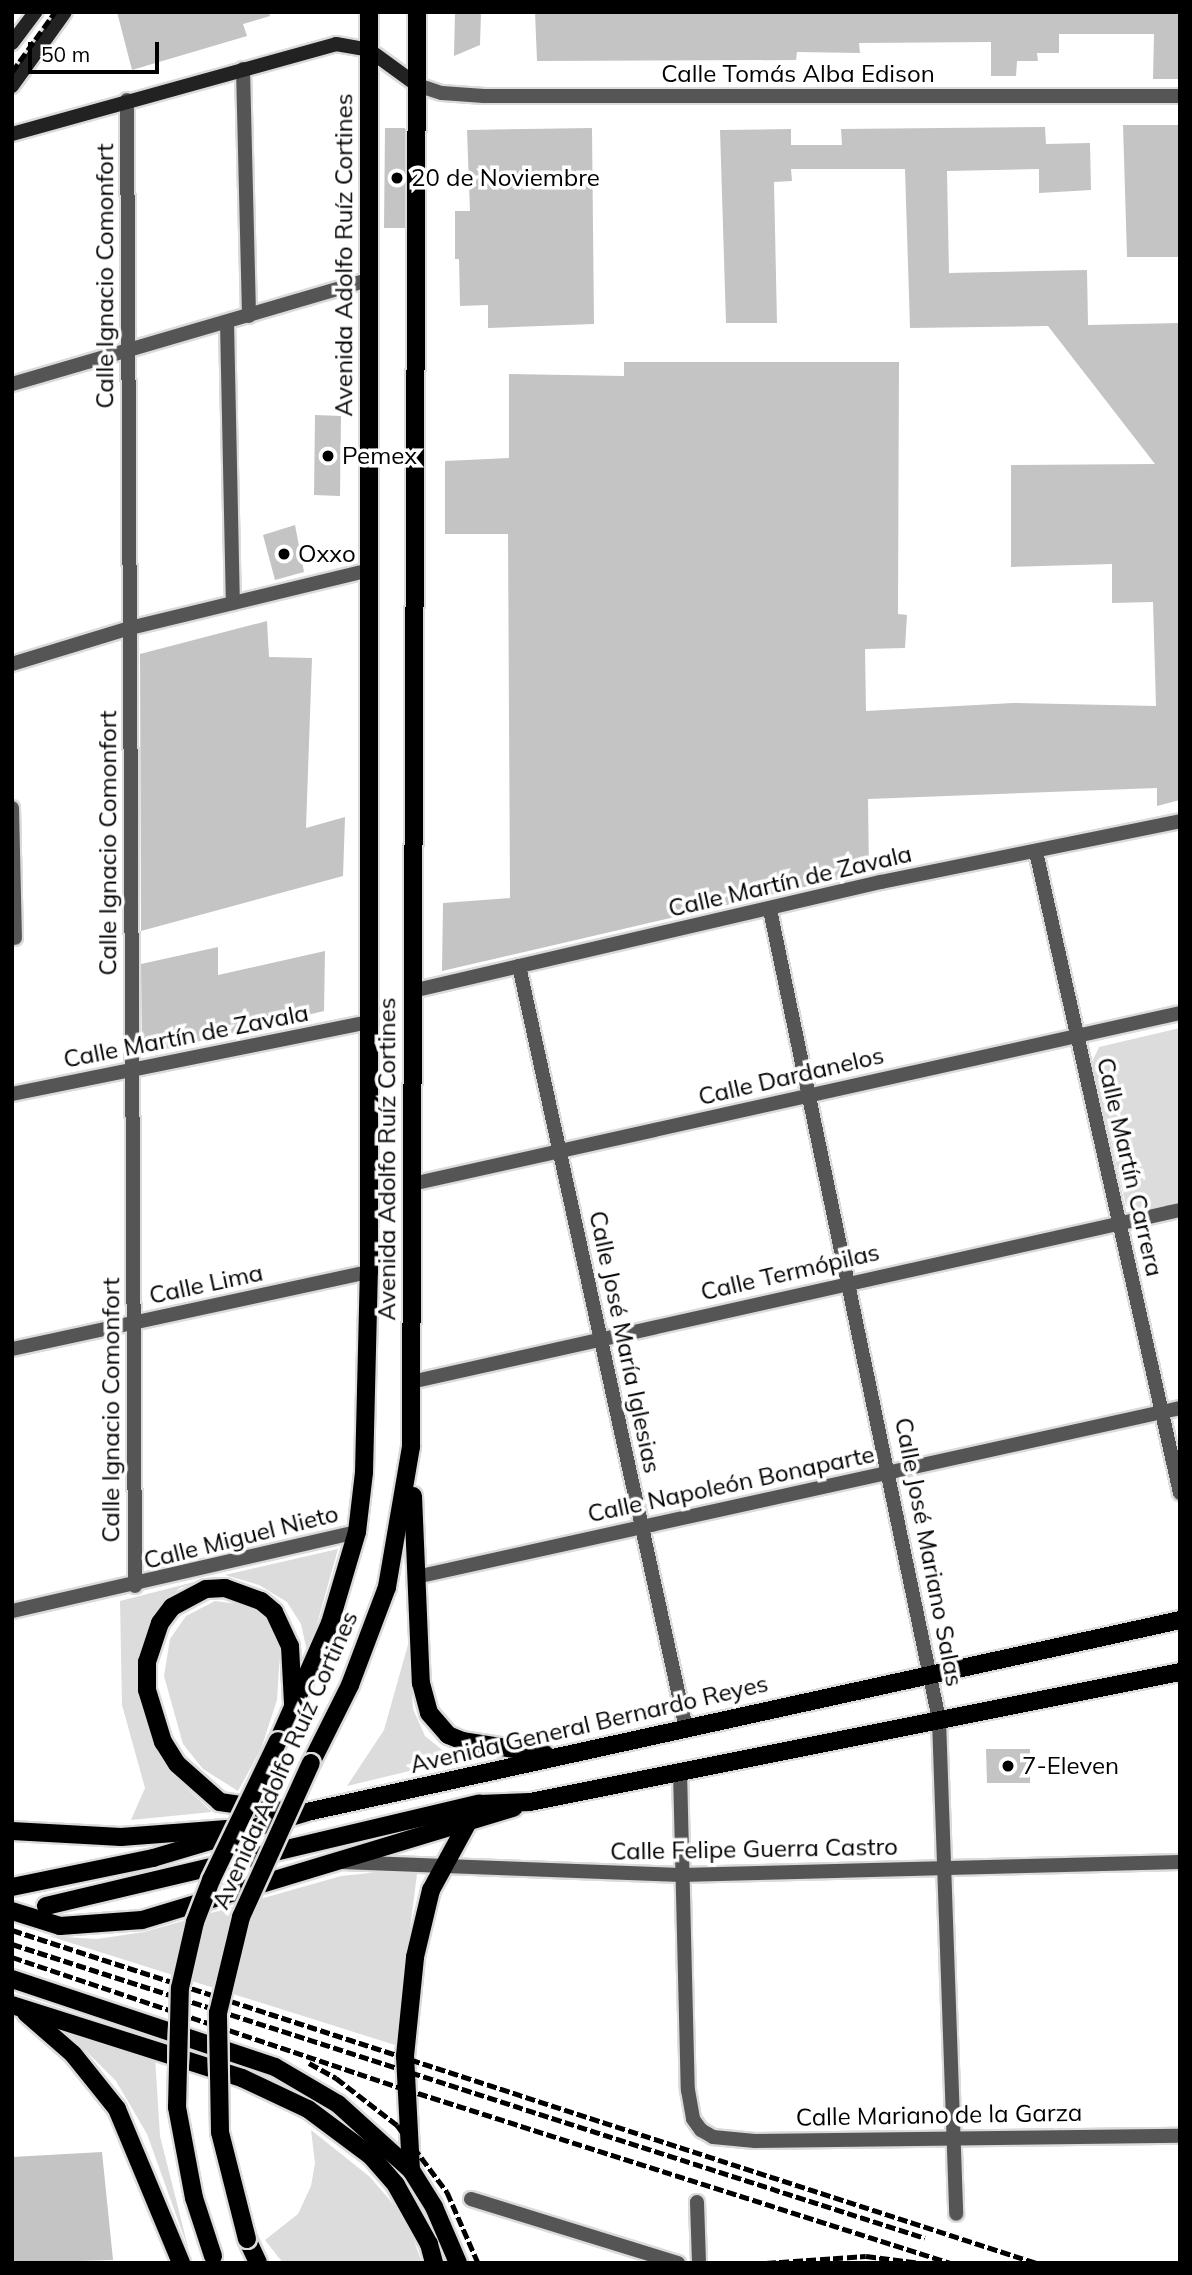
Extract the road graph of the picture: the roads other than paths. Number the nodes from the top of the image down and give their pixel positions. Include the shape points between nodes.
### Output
1 (35, 12) edge
2 (65, 12) edge
3 (369, 12) edge
4 (417, 12) edge
5 (12, 43) edge
6 (369, 50) junction
7 (243, 69) junction
8 (417, 85) junction
9 (12, 86) edge
10 (1180, 96) edge
11 (127, 100) junction
12 (12, 134) edge
13 (368, 280) junction
14 (249, 316) junction
15 (227, 322) junction
16 (128, 352) junction
17 (12, 384) edge
18 (369, 570) junction
19 (233, 603) junction
20 (130, 628) junction
21 (12, 664) edge
22 (12, 808) edge
23 (1180, 821) edge
24 (1036, 852) junction
25 (770, 910) junction
26 (15, 937) dead end
27 (519, 966) junction
28 (412, 991) junction
29 (1180, 1013) edge
30 (369, 1022) junction
31 (1077, 1035) junction
32 (132, 1071) junction
33 (12, 1094) edge
34 (810, 1095) junction
35 (560, 1151) junction
36 (412, 1184) junction
37 (1180, 1209) edge
38 (1119, 1223) junction
39 (369, 1272) junction
40 (849, 1281) junction
41 (134, 1323) junction
42 (601, 1339) junction
43 (12, 1349) edge
44 (411, 1382) junction
45 (1180, 1408) edge
46 (1162, 1412) junction
47 (411, 1447) junction
48 (891, 1472) junction
49 (1180, 1493) edge
50 (641, 1526) junction
51 (356, 1532) junction
52 (416, 1577) junction
53 (135, 1586) junction
54 (12, 1611) edge
55 (1180, 1620) edge
56 (1180, 1672) edge
57 (932, 1673) junction
58 (293, 1713) junction
59 (939, 1720) junction
60 (686, 1728) junction
61 (559, 1756) junction
62 (680, 1771) junction
63 (530, 1802) junction
64 (479, 1804) junction
65 (307, 1812) junction
66 (465, 1826) junction
67 (241, 1829) junction
68 (12, 1830) edge
69 (329, 1862) junction
70 (1180, 1862) edge
71 (440, 1867) junction
72 (946, 1870) junction
73 (681, 1875) junction
74 (12, 1887) edge
75 (46, 1906) dead end
76 (12, 1911) edge
77 (12, 1979) edge
78 (15, 2006) edge
79 (1180, 2136) edge
80 (955, 2137) junction
81 (411, 2170) junction
82 (471, 2199) dead end
83 (697, 2202) dead end
84 (956, 2214) dead end
85 (214, 2259) edge
86 (181, 2263) edge
87 (258, 2263) edge
88 (434, 2263) edge
89 (458, 2263) edge
90 (678, 2263) edge
91 (699, 2263) edge

1 - 5 street
2 - 9 street
3 - 6 main road, Avenida Adolfo Ruíz Cortines
4 - 8 main road, Avenida Adolfo Ruíz Cortines
6 - 7 street via 336,44
6 - 8 street
6 - 13 main road, Avenida Adolfo Ruíz Cortines
7 - 11 street
7 - 14 street
8 - 10 street, Calle Tomás Alba Edison via 442,93 484,96
8 - 28 main road, Avenida Adolfo Ruíz Cortines
11 - 12 street
11 - 16 street, Calle Ignacio Comonfort
13 - 14 street
13 - 18 main road, Avenida Adolfo Ruíz Cortines
14 - 15 street
15 - 16 street
15 - 19 street
16 - 17 street
16 - 20 street, Calle Ignacio Comonfort
18 - 19 street
18 - 30 main road, Avenida Adolfo Ruíz Cortines
19 - 20 street
20 - 21 street
20 - 32 street, Calle Ignacio Comonfort
22 - 26 street
23 - 24 street, Calle Martín de Zavala
24 - 25 street, Calle Martín de Zavala
24 - 31 street, Calle Martín Carrera
25 - 27 street, Calle Martín de Zavala
25 - 34 street, Calle José Mariano Salas
27 - 28 street, Calle Martín de Zavala
27 - 35 street, Calle José María Iglesias
28 - 36 main road, Avenida Adolfo Ruíz Cortines
29 - 31 street, Calle Dardanelos
30 - 32 street, Calle Martín de Zavala
30 - 39 main road, Avenida Adolfo Ruíz Cortines
31 - 34 street, Calle Dardanelos
31 - 38 street, Calle Martín Carrera
32 - 33 street, Calle Martín de Zavala
32 - 41 street, Calle Ignacio Comonfort
34 - 35 street, Calle Dardanelos
34 - 40 street, Calle José Mariano Salas
35 - 36 street, Calle Dardanelos
35 - 42 street, Calle José María Iglesias
36 - 44 main road, Avenida Adolfo Ruíz Cortines
37 - 38 street, Calle Termópilas
38 - 40 street, Calle Termópilas
38 - 46 street, Calle Martín Carrera
39 - 41 street, Calle Lima
39 - 51 main road, Avenida Adolfo Ruíz Cortines via 365,1472
40 - 42 street, Calle Termópilas
40 - 48 street, Calle José Mariano Salas
41 - 43 street, Calle Lima
41 - 53 street, Calle Ignacio Comonfort
42 - 44 street, Calle Termópilas
42 - 50 street, Calle José María Iglesias
44 - 47 main road, Avenida Adolfo Ruíz Cortines
45 - 46 street, Calle Napoleón Bonaparte
46 - 48 street, Calle Napoleón Bonaparte
46 - 49 street, Calle Martín Carrera
47 - 52 main road
47 - 87 main road, Avenida Adolfo Ruíz Cortines, bridge via 387,1587 350,1685 241,1917 218,2012 220,2132 247,2239
48 - 50 street, Calle Napoleón Bonaparte
48 - 57 street, Calle José Mariano Salas
50 - 52 street, Calle Napoleón Bonaparte
50 - 60 street, Calle José María Iglesias
51 - 53 street, Calle Miguel Nieto
51 - 58 main road, Avenida Adolfo Ruíz Cortines via 330,1623
52 - 61 main road via 421,1683 437,1725 480,1746
53 - 54 street, Calle Miguel Nieto
55 - 57 main road, Avenida General Bernardo Reyes
56 - 59 main road
57 - 59 street, Calle José Mariano Salas
57 - 60 main road, Avenida General Bernardo Reyes
58 - 65 main road via 290,1646 274,1612 244,1592 225,1588 188,1595 172,1607 152,1640 147,1690 163,1742 177,1764 220,1801 255,1810
58 - 85 main road, Avenida Adolfo Ruíz Cortines, bridge via 211,1880 195,1922 180,1988 177,2107 194,2198
59 - 62 main road
59 - 72 street, Calle José Mariano Salas
60 - 61 main road, Avenida General Bernardo Reyes
61 - 65 main road, Avenida General Bernardo Reyes
62 - 63 main road
62 - 73 street
63 - 64 main road
63 - 66 main road
64 - 66 main road
64 - 75 main road
65 - 67 main road, Avenida General Bernardo Reyes
66 - 69 main road
66 - 71 main road
67 - 68 main road via 121,1837
67 - 74 main road, Avenida General Bernardo Reyes via 153,1858
69 - 71 street, Calle Felipe Guerra Castro
69 - 76 main road via 142,1920 60,1926
70 - 72 street, Calle Felipe Guerra Castro
71 - 73 street, Calle Felipe Guerra Castro
71 - 81 main road via 422,1923 410,2006 405,2089
72 - 73 street, Calle Felipe Guerra Castro
72 - 80 street, Calle José Mariano Salas
73 - 80 street, Calle Mariano de la Garza via 688,2090 693,2119 701,2130 713,2137 755,2141
77 - 81 main road via 275,2067 365,2124
78 - 86 main road via 73,2054 117,2109
78 - 88 main road via 242,2078 307,2109 362,2148 396,2185 416,2216
79 - 80 street, Calle Mariano de la Garza
80 - 84 street, Calle José Mariano Salas
81 - 89 main road via 434,2207
82 - 90 street
83 - 91 street

